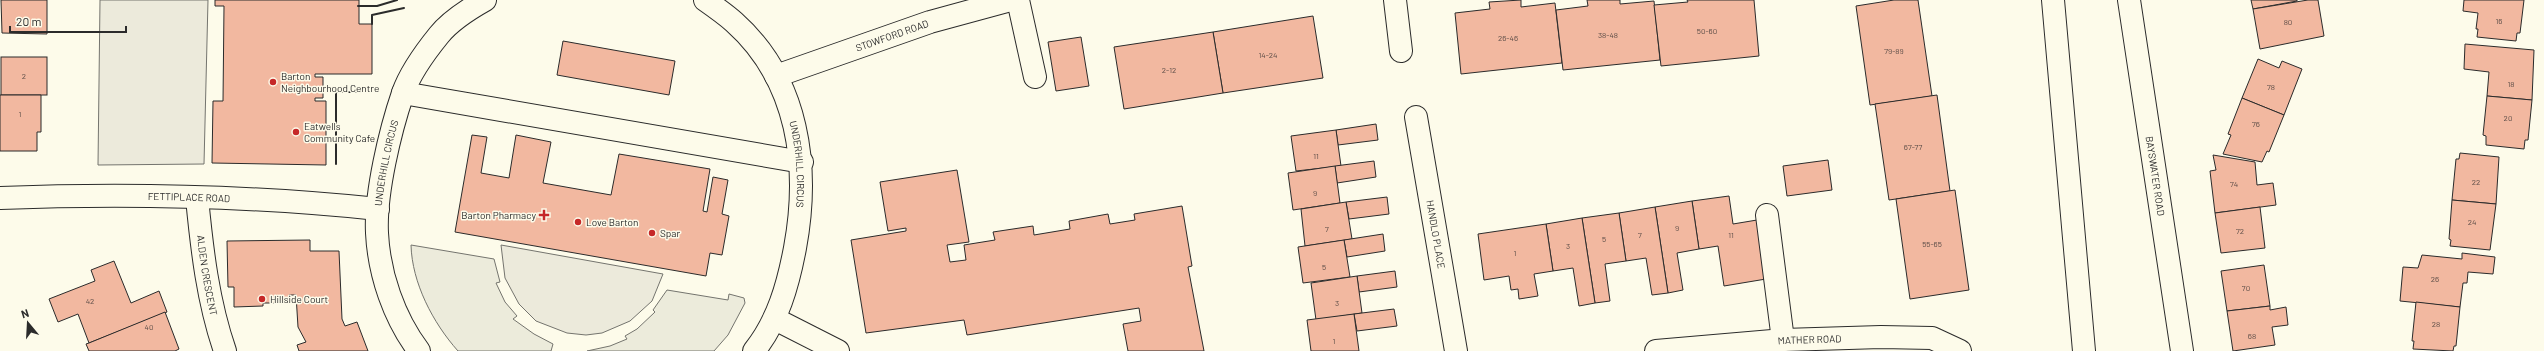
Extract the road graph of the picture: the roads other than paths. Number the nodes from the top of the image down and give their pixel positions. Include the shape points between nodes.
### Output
1 (485, 0) edge
2 (705, 0) edge
3 (1011, 0) edge
4 (1018, 0) edge
5 (1395, 0) edge
6 (2052, 0) edge
7 (2130, 0) edge
8 (1401, 51) dead end
9 (776, 76) junction
10 (1035, 77) dead end
11 (403, 93) junction
12 (1416, 117) dead end
13 (802, 162) junction
14 (0, 198) edge
15 (197, 198) junction
16 (378, 210) junction
17 (1768, 215) dead end
18 (775, 319) junction
19 (1783, 340) junction
20 (225, 351) edge
21 (419, 351) edge
22 (754, 351) edge
23 (838, 351) edge
24 (1456, 351) edge
25 (1656, 351) edge
26 (1960, 351) edge
27 (2084, 351) edge
28 (2182, 351) edge

1 - 11 street, UNDERHILL CIRCUS via 460,16 440,34 412,74
2 - 9 street, UNDERHILL CIRCUS via 734,22 757,48
3 - 9 street, STOWFORD ROAD via 930,22
4 - 10 street
5 - 8 street
6 - 27 street
7 - 28 street, BAYSWATER ROAD
9 - 13 street, UNDERHILL CIRCUS via 795,119
11 - 13 street
11 - 16 street, UNDERHILL CIRCUS via 386,156
12 - 24 street, HANDLO PLACE
13 - 18 street, UNDERHILL CIRCUS via 802,200 798,236 791,270
14 - 15 street, FETTIPLACE ROAD
15 - 16 street, FETTIPLACE ROAD via 331,204
15 - 20 street, ALDEN CRESCENT via 207,281 217,328
16 - 21 street, UNDERHILL CIRCUS via 377,233 385,278 408,337
17 - 19 street
18 - 22 street, UNDERHILL CIRCUS
18 - 23 street
19 - 25 street, MATHER ROAD
19 - 26 street, MATHER ROAD via 1932,338

